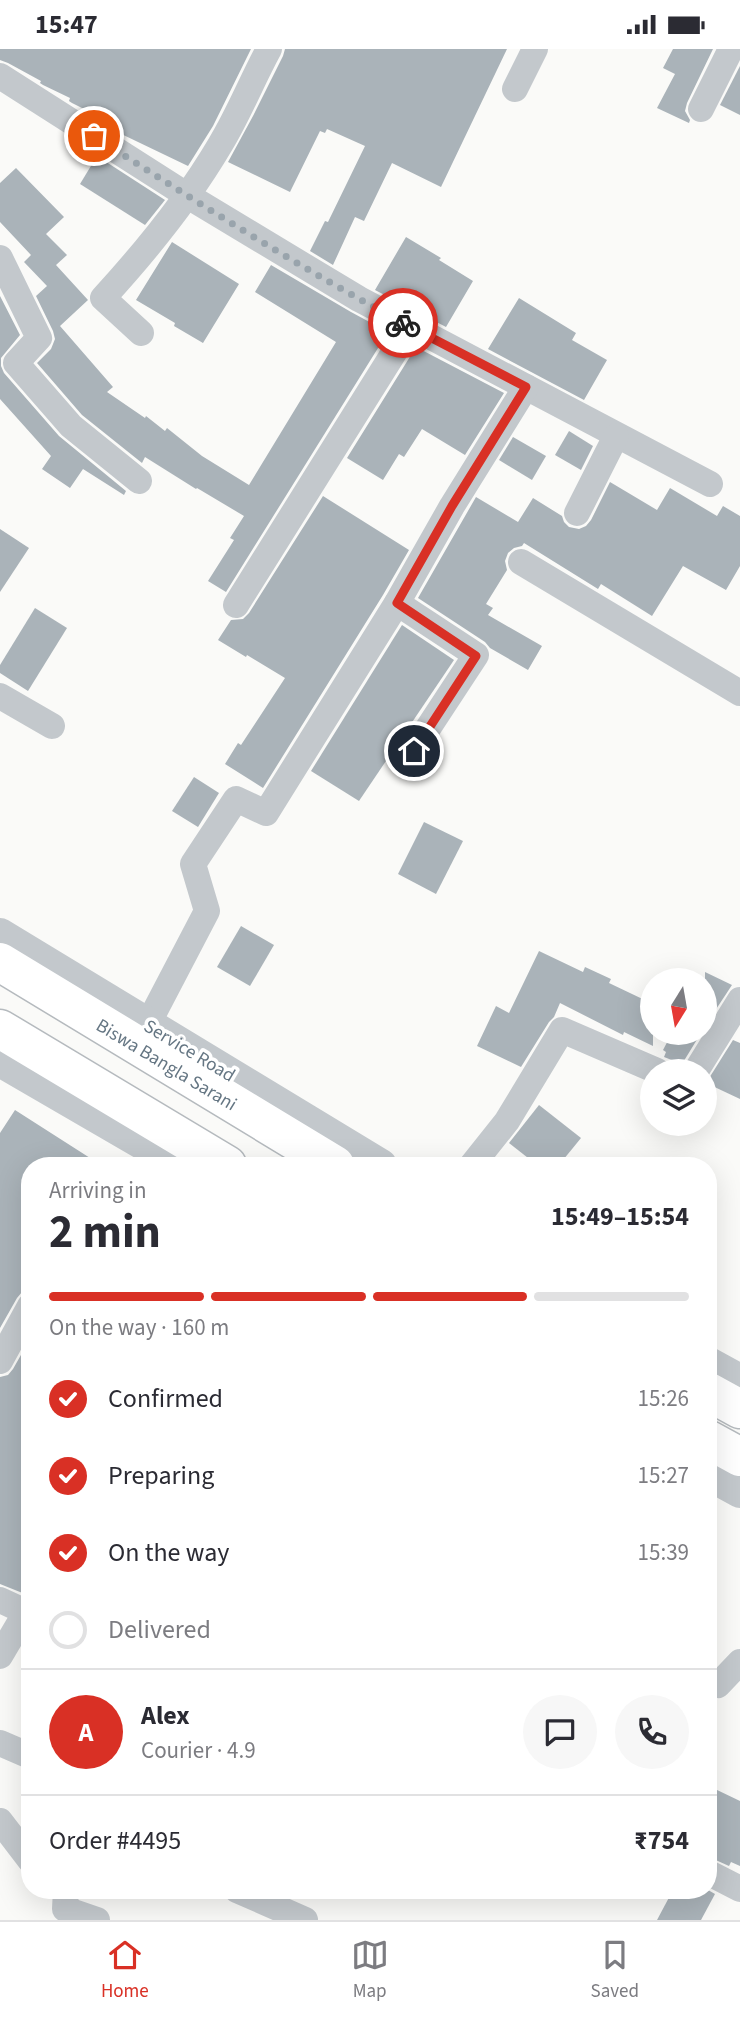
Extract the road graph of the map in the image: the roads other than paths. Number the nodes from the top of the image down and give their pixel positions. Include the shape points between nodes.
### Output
1 (269, 49) edge
2 (535, 49) edge
3 (731, 49) edge
4 (0, 76) edge
5 (515, 89) dead end
6 (701, 109) dead end
7 (188, 196) junction
8 (0, 258) edge
9 (410, 327) junction
10 (141, 333) dead end
11 (526, 387) junction
12 (616, 436) junction
13 (139, 481) dead end
14 (710, 484) dead end
15 (577, 513) dead end
16 (521, 562) dead end
17 (397, 603) junction
18 (236, 605) dead end
19 (740, 693) edge
20 (0, 696) edge
21 (52, 726) dead end
22 (414, 751) dead end
23 (0, 934) edge
24 (0, 962) edge
25 (740, 1000) edge
26 (149, 1024) junction
27 (0, 1029) edge
28 (703, 1059) edge
29 (0, 1061) edge
30 (640, 1064) edge
31 (166, 1157) edge
32 (214, 1157) edge
33 (322, 1157) edge
34 (368, 1157) edge
35 (479, 1157) edge
36 (21, 1322) edge
37 (0, 1361) edge
38 (717, 1367) edge
39 (740, 1380) edge
40 (717, 1396) edge
41 (740, 1409) edge
42 (717, 1444) edge
43 (740, 1457) edge
44 (717, 1479) edge
45 (740, 1492) edge
46 (0, 1600) edge
47 (21, 1609) edge
48 (21, 1623) edge
49 (0, 1657) edge
50 (740, 1662) edge
51 (717, 1685) edge
52 (0, 1743) edge
53 (21, 1752) edge
54 (0, 1821) edge
55 (21, 1848) edge
56 (717, 1877) edge
57 (740, 1889) edge
58 (257, 1899) edge
59 (60, 1902) edge
60 (97, 1920) edge
61 (305, 1920) edge

1 - 7 street via 222,142
2 - 5 street
3 - 6 street
4 - 7 street
7 - 9 street
7 - 10 street via 103,298
8 - 13 street via 39,338 16,363 71,426
9 - 11 street
9 - 18 street
11 - 12 street
11 - 17 street
12 - 14 street
12 - 15 street
16 - 19 street
17 - 22 street via 476,656
17 - 26 street via 266,813 236,799 193,864 207,911
20 - 21 street
23 - 26 street, Service Road
24 - 33 main road, Biswa Bangla Sarani
25 - 28 street
26 - 34 street, Service Road
27 - 32 main road
29 - 31 street
30 - 35 street via 562,1030 508,1121
36 - 37 street
38 - 39 street
40 - 41 main road
42 - 43 main road
44 - 45 street
46 - 47 street
48 - 49 street
50 - 51 street
52 - 53 street
54 - 55 street
56 - 57 street
58 - 61 street
59 - 60 street

